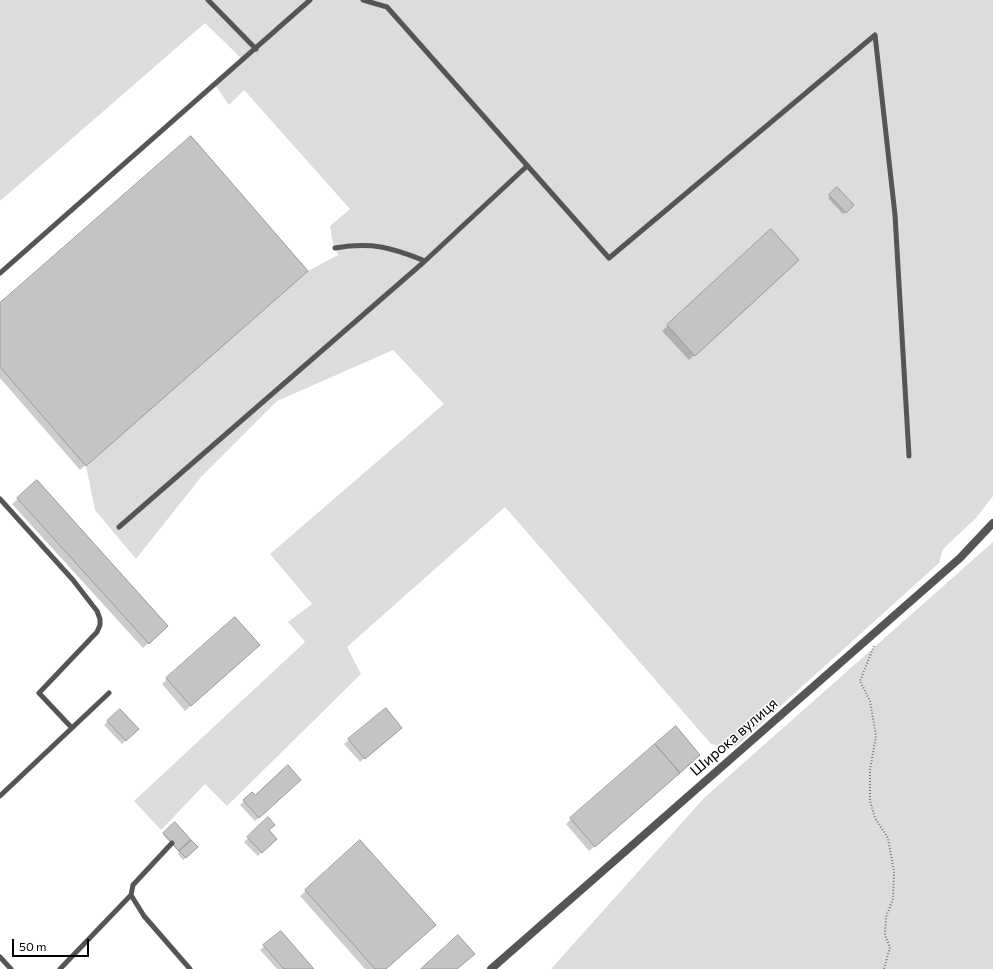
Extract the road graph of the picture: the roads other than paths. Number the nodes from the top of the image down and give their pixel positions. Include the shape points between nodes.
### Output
1 (208, 0) edge
2 (310, 0) edge
3 (363, 0) edge
4 (256, 49) junction
5 (527, 166) junction
6 (335, 248) dead end
7 (425, 261) junction
8 (0, 273) edge
9 (909, 456) dead end
10 (0, 498) edge
11 (993, 523) edge
12 (119, 528) dead end
13 (109, 693) dead end
14 (72, 728) junction
15 (0, 796) edge
16 (172, 843) dead end
17 (131, 895) junction
18 (0, 957) edge
19 (11, 969) edge
20 (60, 969) edge
21 (190, 969) edge
22 (491, 969) edge

1 - 4 lane
2 - 4 lane
3 - 5 lane via 387,7
4 - 8 lane
5 - 7 lane
5 - 9 lane via 609,258 874,35 895,215
6 - 7 lane via 357,245 382,246
7 - 12 lane
10 - 14 lane via 99,615 100,625 97,632 39,693
11 - 22 street, Широка вулиця via 960,558
13 - 14 lane
14 - 15 lane
16 - 17 lane via 133,885
17 - 20 lane
17 - 21 lane via 144,916
18 - 19 lane

